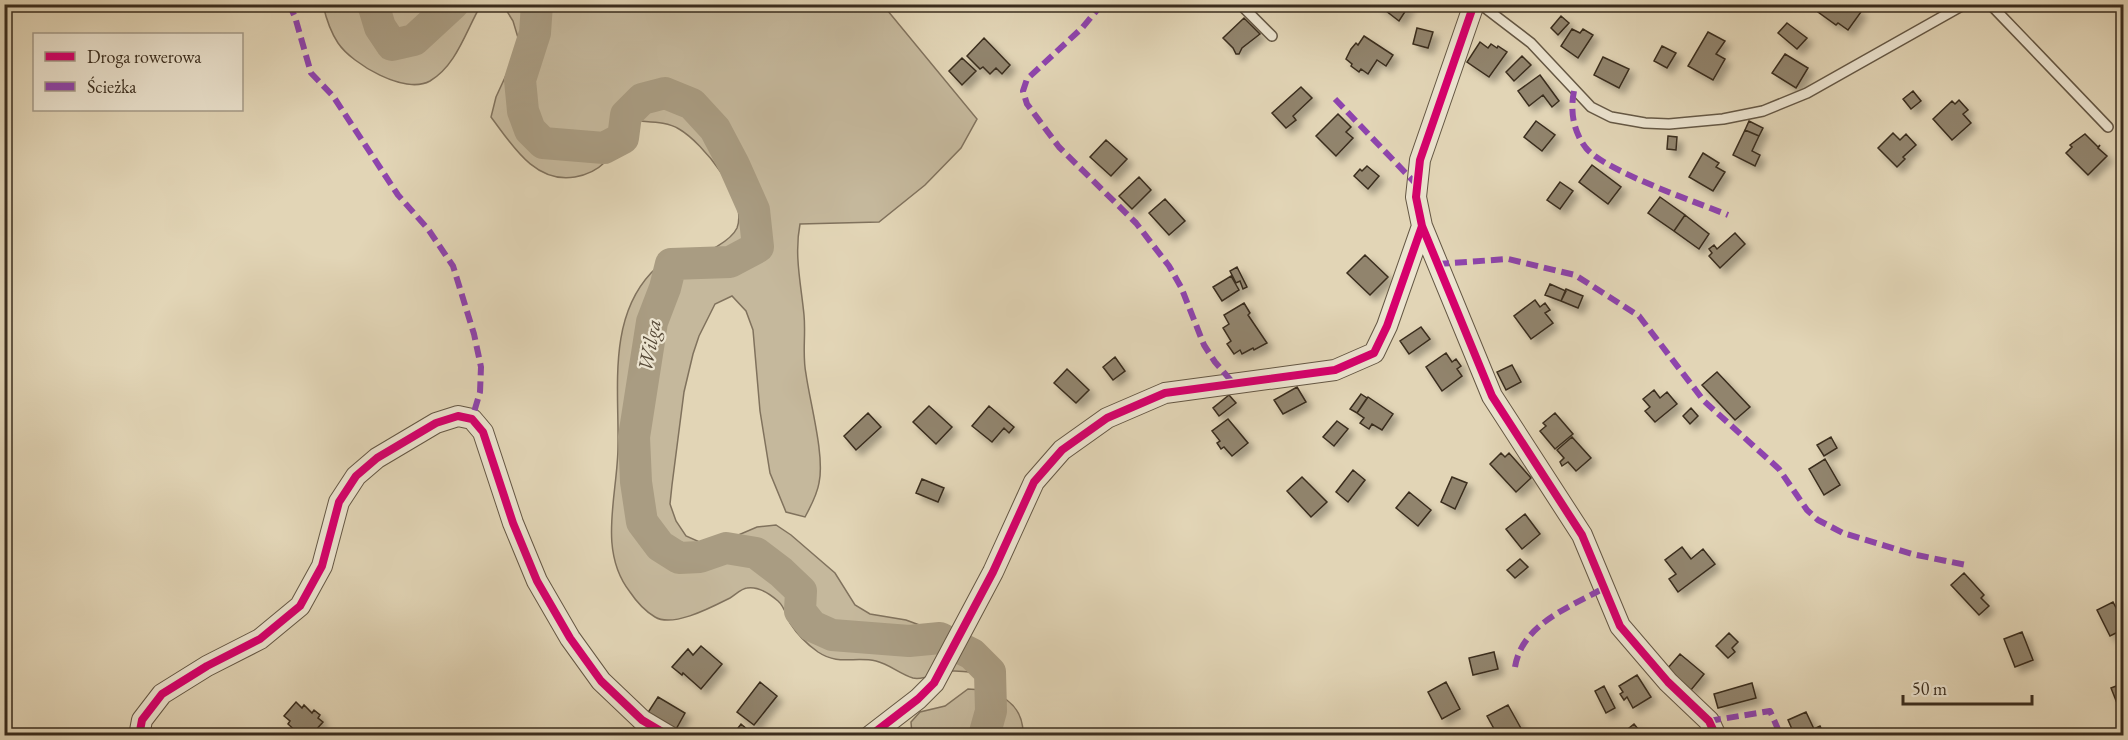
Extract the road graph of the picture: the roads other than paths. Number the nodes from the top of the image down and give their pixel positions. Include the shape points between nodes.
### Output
1 (1240, 4) edge
2 (1474, 4) edge
3 (1480, 4) edge
4 (1965, 4) edge
5 (1990, 4) edge
6 (1272, 36) dead end
7 (2108, 127) dead end
8 (1422, 226) junction
9 (139, 735) edge
10 (669, 735) edge
11 (870, 735) edge
12 (1716, 735) edge

1 - 6 lane
2 - 8 street via 1420,160 1416,197
3 - 4 lane via 1530,43 1591,106 1611,117 1670,124 1763,111 1807,93
5 - 7 lane
8 - 11 street via 1374,353 1335,370 1165,393 1107,418 1062,450 1034,482 993,572 934,683
8 - 12 street via 1492,396 1582,535 1620,626 1668,682 1709,721
9 - 10 street via 142,720 162,694 260,639 300,606 322,566 339,502 356,476 377,458 436,423 458,416 472,419 483,432 513,523 537,580 570,638 601,681 642,720

